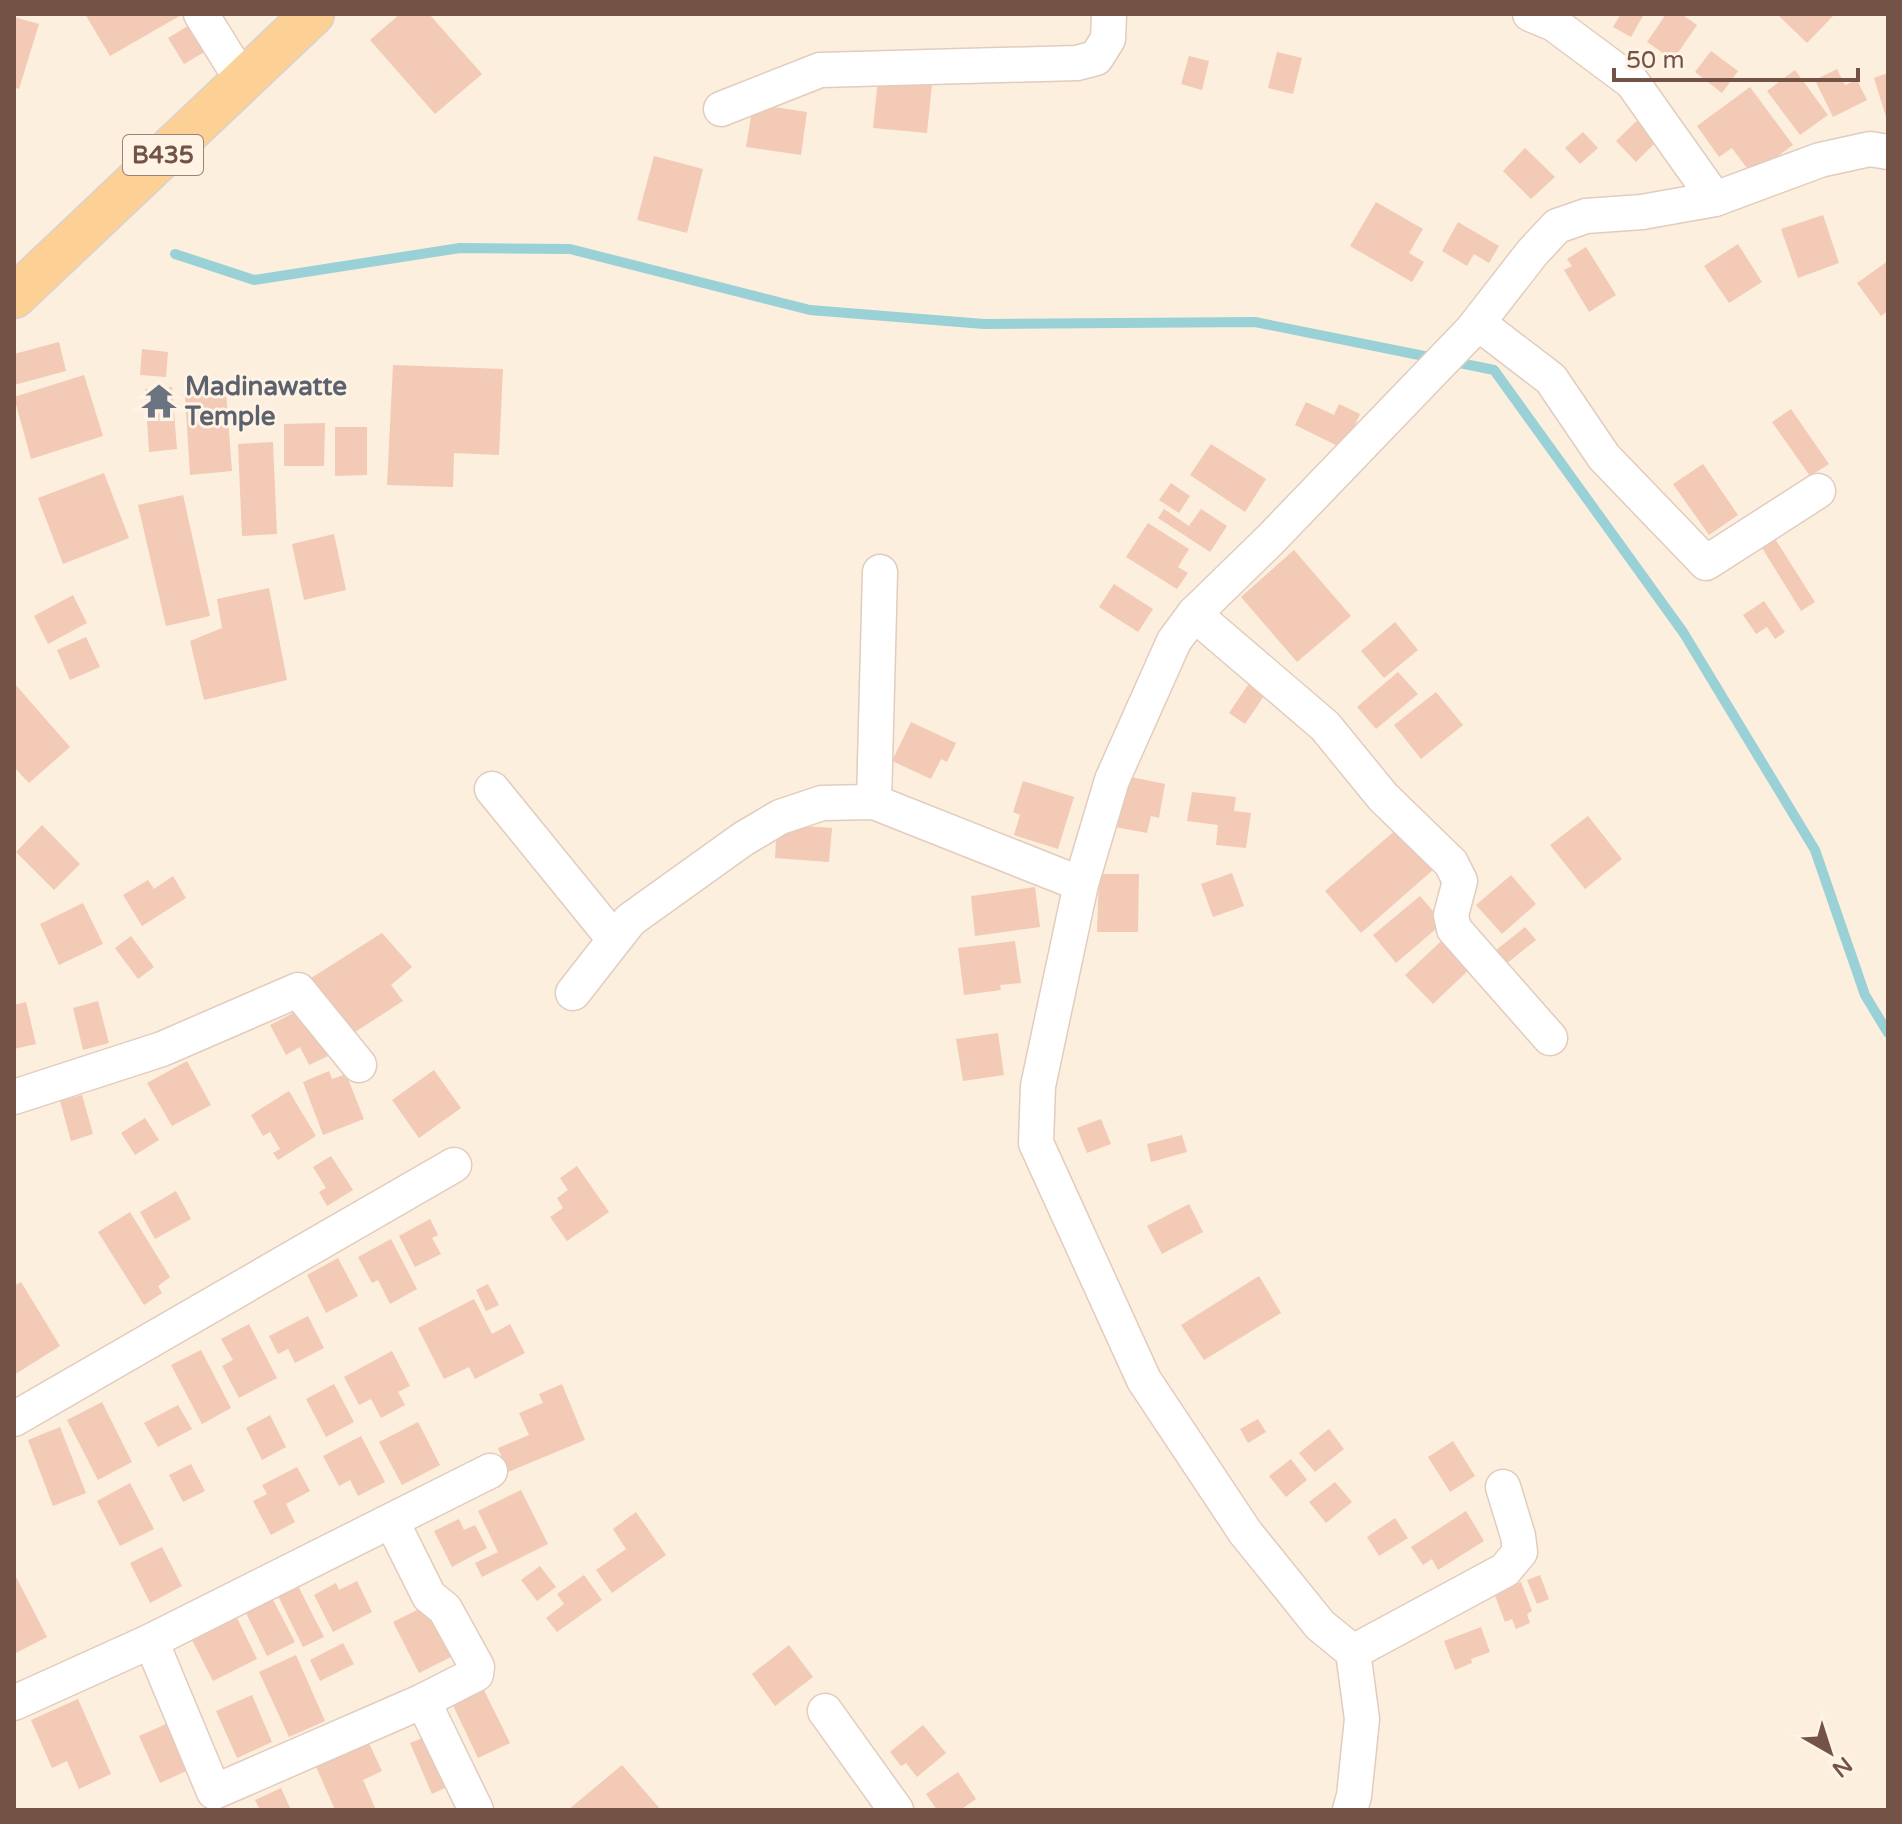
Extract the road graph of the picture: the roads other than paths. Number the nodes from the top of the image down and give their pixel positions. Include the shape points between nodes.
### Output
1 (201, 14) edge
2 (313, 14) edge
3 (1109, 14) edge
4 (1530, 14) edge
5 (242, 80) junction
6 (721, 109) dead end
7 (1888, 152) edge
8 (1715, 199) junction
9 (14, 297) edge
10 (1475, 326) junction
11 (1818, 491) dead end
12 (880, 572) dead end
13 (1194, 614) junction
14 (492, 789) dead end
15 (874, 802) junction
16 (1081, 884) junction
17 (614, 939) junction
18 (573, 993) dead end
19 (1550, 1038) dead end
20 (359, 1065) dead end
21 (14, 1097) edge
22 (454, 1165) dead end
23 (14, 1419) edge
24 (490, 1471) dead end
25 (1503, 1487) dead end
26 (392, 1522) junction
27 (151, 1641) junction
28 (1353, 1652) junction
29 (423, 1701) junction
30 (14, 1703) edge
31 (825, 1711) dead end
32 (208, 1801) edge
33 (476, 1810) edge
34 (896, 1810) edge
35 (1350, 1810) edge

1 - 5 street
2 - 5 main road, B435
3 - 6 street via 1108,39 1096,58 1077,63 820,70
4 - 8 street via 1554,24 1632,82
5 - 9 main road, B435
7 - 8 street via 1870,149 1820,160
8 - 10 street via 1586,216 1557,226
10 - 11 street via 1551,379 1604,457 1706,563
10 - 13 street
12 - 15 street
13 - 16 street via 1174,641 1112,780
13 - 19 street via 1325,726 1383,797 1451,863 1460,881 1451,915 1454,929
14 - 17 street
15 - 16 street
15 - 17 street via 822,803 780,817 630,920
16 - 28 street via 1038,1086 1036,1143 1144,1380 1245,1532 1320,1625
17 - 18 street
20 - 21 street via 298,990 162,1049
22 - 23 street
24 - 26 street
25 - 28 street via 1520,1552 1505,1570
26 - 27 street
26 - 29 street via 429,1596 448,1614 477,1667 476,1674
27 - 30 street
27 - 32 street
28 - 35 street via 1362,1719
29 - 32 street
29 - 33 street
31 - 34 street

